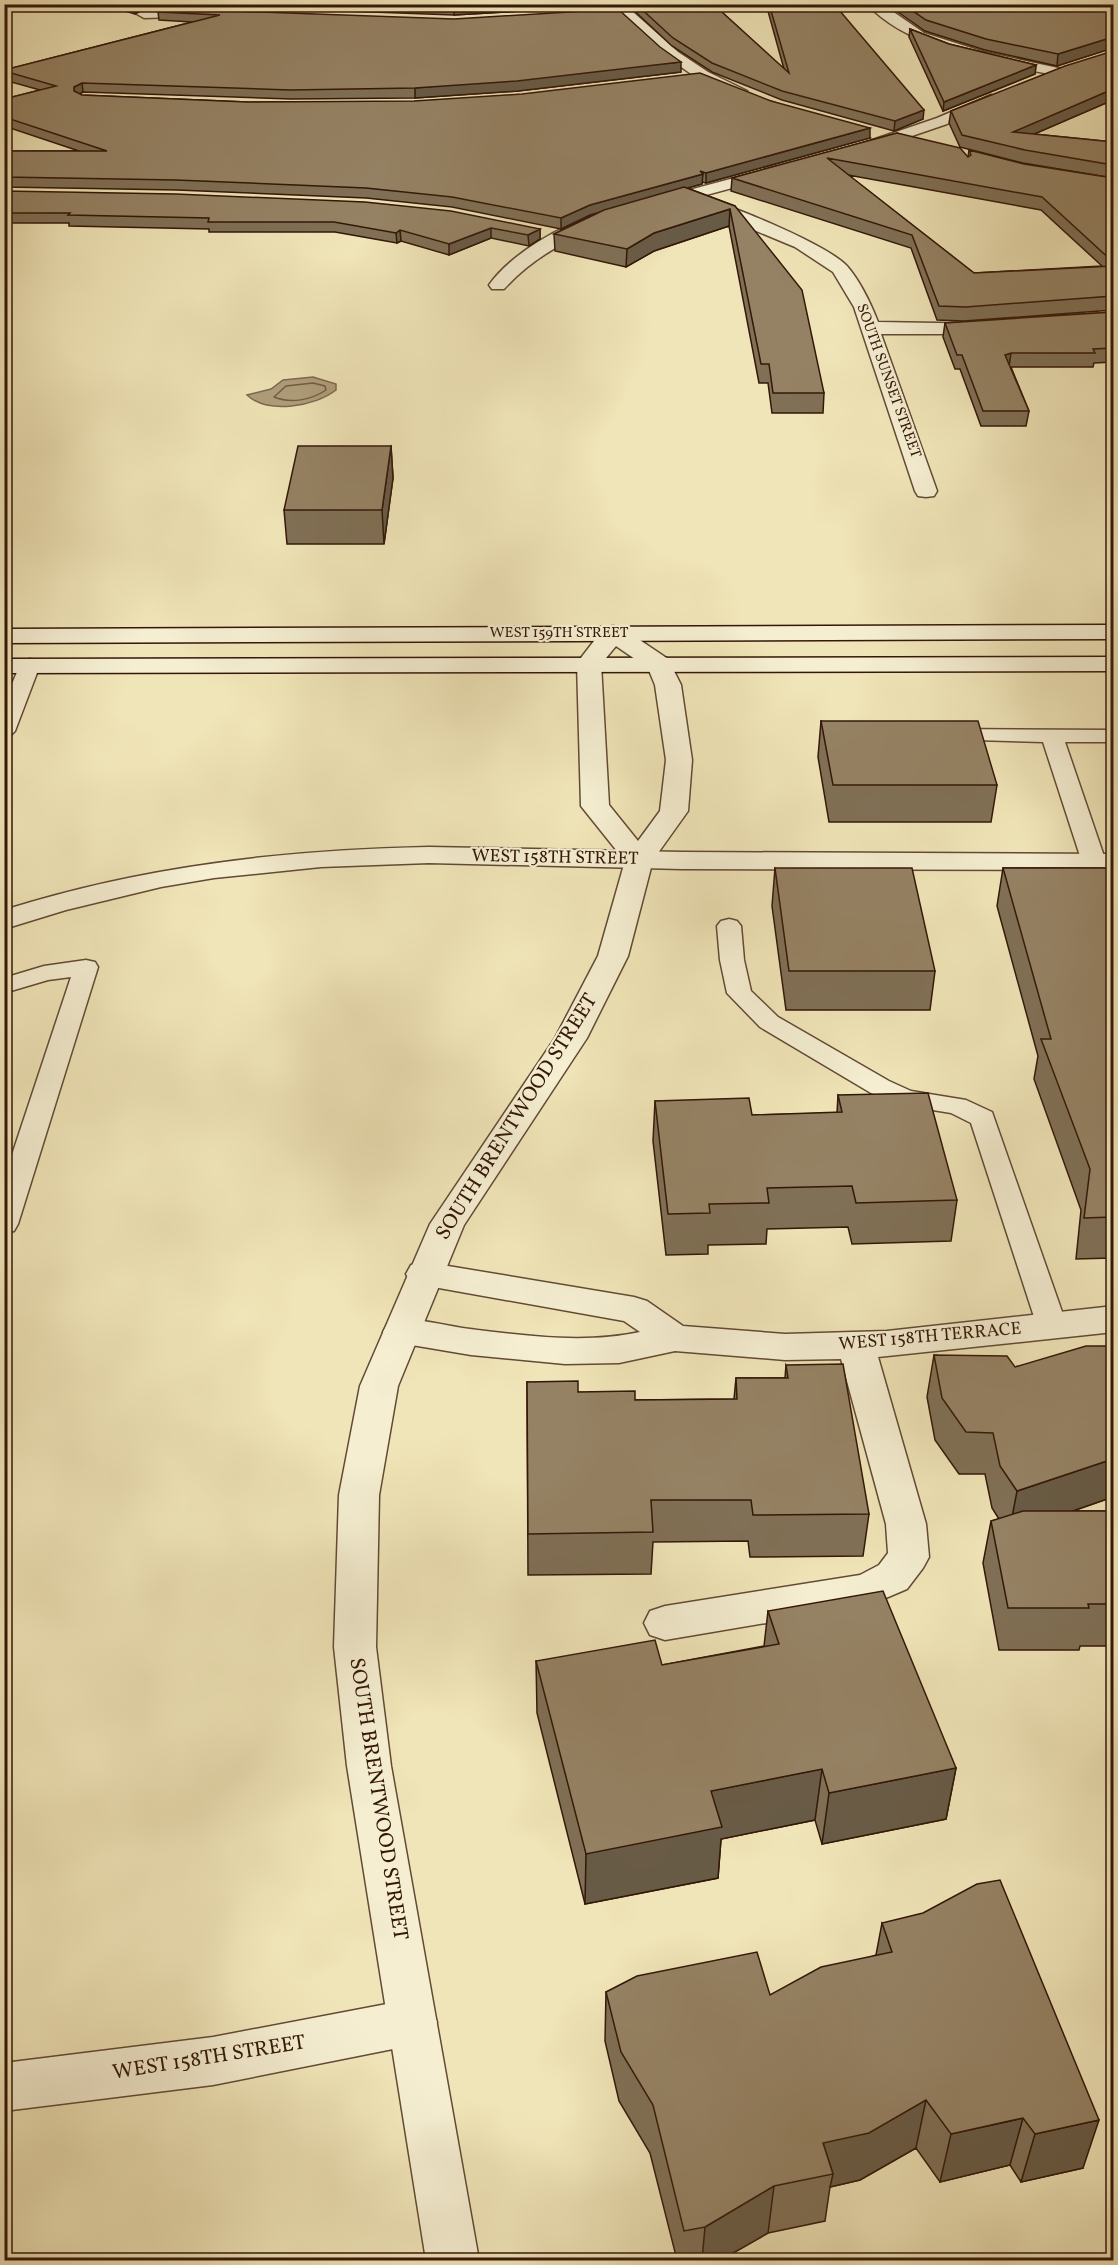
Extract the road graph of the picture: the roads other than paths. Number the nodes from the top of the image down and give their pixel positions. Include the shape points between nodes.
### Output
1 (873, 4) edge
2 (619, 8) edge
3 (220, 13) edge
4 (600, 13) edge
5 (144, 14) dead end
6 (702, 75) junction
7 (680, 78) edge
8 (1036, 81) edge
9 (1004, 94) edge
10 (757, 98) edge
11 (863, 129) edge
12 (895, 138) junction
13 (926, 146) edge
14 (850, 152) edge
15 (794, 167) edge
16 (684, 196) junction
17 (640, 207) edge
18 (607, 217) edge
19 (538, 231) edge
20 (561, 236) junction
21 (498, 285) dead end
22 (1006, 327) edge
23 (870, 328) junction
24 (926, 491) dead end
25 (1113, 632) edge
26 (613, 633) junction
27 (4, 636) edge
28 (589, 663) junction
29 (659, 664) junction
30 (1113, 664) edge
31 (4, 666) edge
32 (30, 666) junction
33 (4, 731) edge
34 (921, 735) edge
35 (1052, 736) junction
36 (1113, 736) edge
37 (639, 860) junction
38 (1104, 862) edge
39 (4, 920) edge
40 (729, 926) dead end
41 (4, 986) edge
42 (7, 1210) edge
43 (424, 1274) junction
44 (1113, 1319) edge
45 (1052, 1326) junction
46 (401, 1332) junction
47 (675, 1338) junction
48 (856, 1345) junction
49 (665, 1623) dead end
50 (413, 2022) junction
51 (4, 2087) edge
52 (452, 2260) edge

1 - 8 street via 919,36 981,55 1063,70
2 - 4 street
2 - 6 street via 663,50
3 - 5 street
6 - 7 street
6 - 10 street
9 - 12 street
11 - 12 street
12 - 13 street
12 - 14 street
15 - 16 street
16 - 17 street
16 - 23 street, SOUTH SUNSET STREET via 780,233 823,256 840,269 851,285
18 - 20 street
19 - 20 street
20 - 21 street via 526,257
22 - 23 street
23 - 24 street, SOUTH SUNSET STREET
25 - 26 street, WEST 159TH STREET
26 - 27 street, WEST 159TH STREET
26 - 28 street
26 - 29 street
28 - 29 street, WEST 159TH STREET
28 - 32 street, WEST 159TH STREET
28 - 37 street via 595,806
29 - 30 street, WEST 159TH STREET
29 - 37 street via 668,685 678,760 674,811
31 - 32 street, WEST 159TH STREET
32 - 33 lane
34 - 35 lane
35 - 36 lane
35 - 38 lane
37 - 38 street, WEST 158TH STREET
37 - 39 street, WEST 158TH STREET via 430,855 328,858 228,867 73,897
37 - 43 street, SOUTH BRENTWOOD STREET via 614,956 571,1038 447,1224
40 - 45 lane via 739,993 769,1022 880,1087 905,1098 957,1106 983,1118
41 - 42 lane via 44,973 86,967
43 - 46 street, SOUTH BRENTWOOD STREET
43 - 47 street, WEST 158TH TERRACE via 634,1310
44 - 45 street, WEST 158TH TERRACE
45 - 48 street, WEST 158TH TERRACE
46 - 47 street, WEST 158TH TERRACE via 565,1351 619,1350
46 - 50 street, SOUTH BRENTWOOD STREET via 379,1386 359,1495 355,1647 369,1766
47 - 48 street, WEST 158TH TERRACE via 785,1347
48 - 49 street via 906,1524 909,1557 893,1577 867,1590
50 - 51 street, WEST 158TH STREET via 213,2061
50 - 52 street, SOUTH BRENTWOOD STREET

